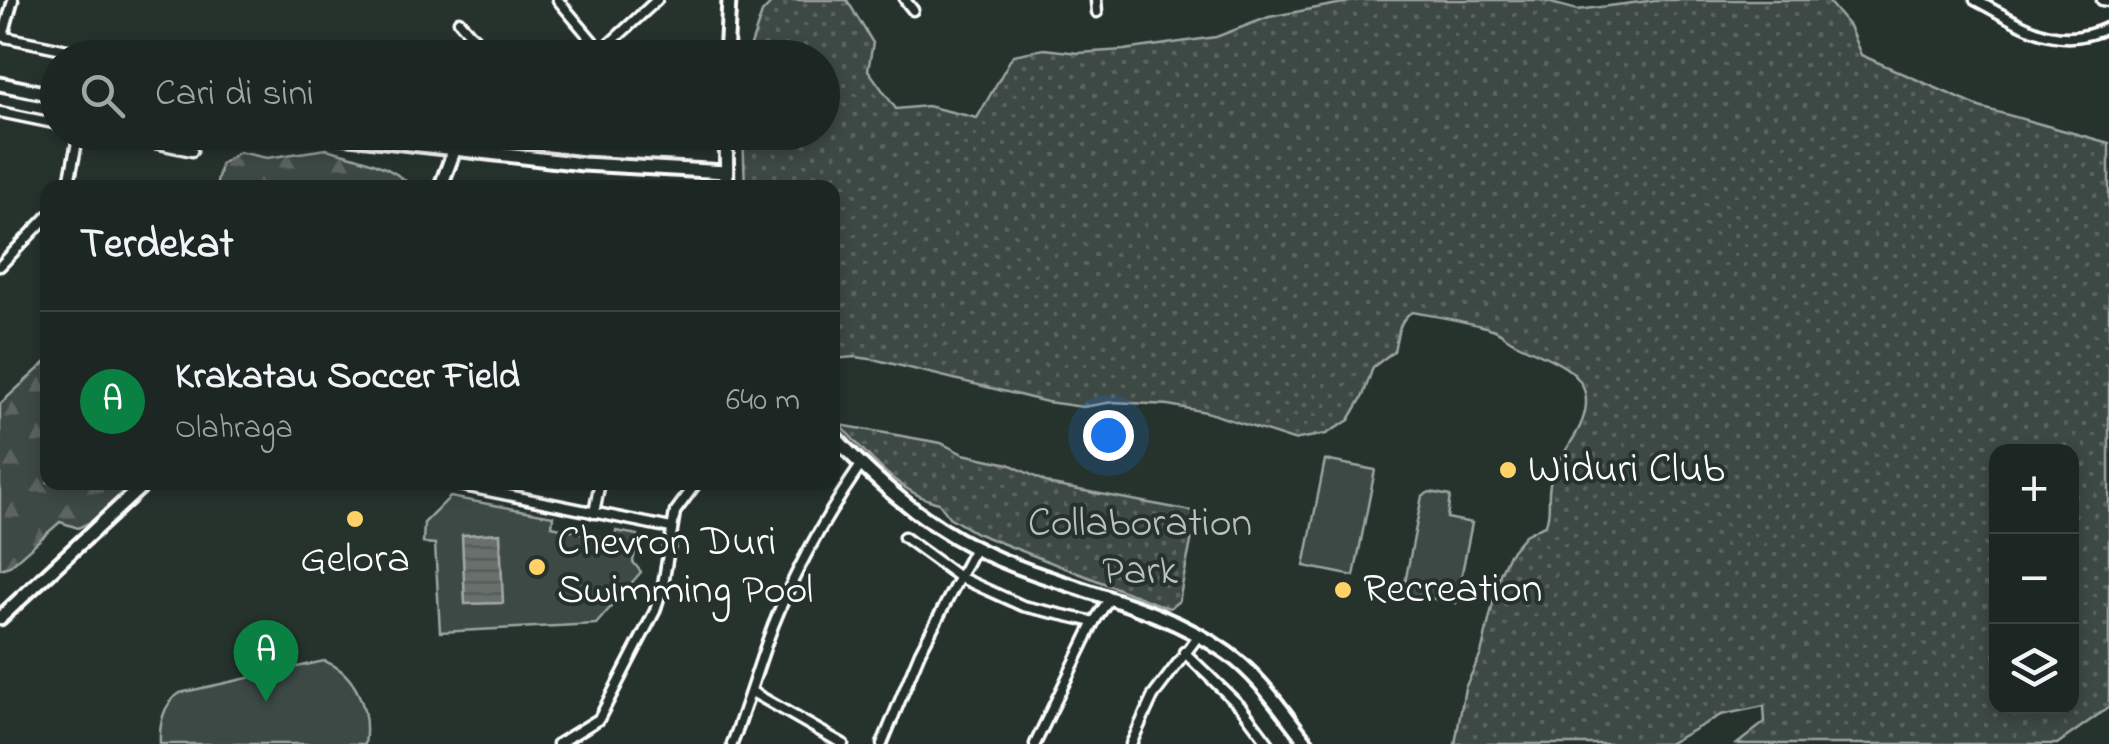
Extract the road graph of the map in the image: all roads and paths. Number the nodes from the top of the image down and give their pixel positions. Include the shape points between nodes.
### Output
1 (13, 0) edge
2 (558, 0) edge
3 (657, 0) edge
4 (729, 0) edge
5 (906, 0) edge
6 (1096, 0) edge
7 (1975, 0) edge
8 (913, 10) dead end
9 (1097, 12) dead end
10 (458, 21) dead end
11 (2109, 27) edge
12 (1, 36) edge
13 (475, 40) edge
14 (588, 40) edge
15 (613, 40) edge
16 (727, 40) edge
17 (40, 44) edge
18 (0, 84) edge
19 (40, 92) edge
20 (0, 112) edge
21 (40, 120) edge
22 (75, 150) edge
23 (183, 150) edge
24 (439, 150) edge
25 (726, 150) edge
26 (192, 152) dead end
27 (454, 152) junction
28 (726, 172) junction
29 (70, 180) edge
30 (443, 180) edge
31 (726, 180) edge
32 (40, 224) edge
33 (0, 266) edge
34 (840, 443) edge
35 (861, 465) junction
36 (137, 490) edge
37 (483, 490) edge
38 (598, 490) edge
39 (692, 490) edge
40 (594, 513) junction
41 (671, 528) junction
42 (904, 537) dead end
43 (975, 548) junction
44 (959, 577) junction
45 (1108, 599) junction
46 (0, 618) edge
47 (1094, 622) junction
48 (1198, 634) junction
49 (1184, 652) junction
50 (752, 692) junction
51 (558, 744) edge
52 (732, 744) edge
53 (842, 744) edge
54 (882, 744) edge
55 (1035, 744) edge
56 (1131, 744) edge
57 (1269, 744) edge
58 (1308, 744) edge

1 - 12 street
2 - 14 street
3 - 15 street
4 - 16 street
5 - 8 street
6 - 9 street
7 - 11 street via 2056,38
10 - 13 street
12 - 17 street
18 - 19 street
20 - 21 street
22 - 29 street
23 - 26 street
24 - 27 street
25 - 28 street
27 - 28 street
27 - 30 street
28 - 31 street
32 - 33 street
34 - 35 street
35 - 43 street
35 - 50 street via 787,596
36 - 46 street
37 - 40 street
38 - 40 street
39 - 41 street
40 - 41 street
41 - 51 street via 654,610 599,719
42 - 44 street
43 - 44 street
43 - 45 street
44 - 47 street via 1023,606
44 - 54 street
45 - 47 street
45 - 48 street
47 - 55 street
48 - 49 street
48 - 58 street via 1238,660
49 - 56 street
49 - 57 street
50 - 52 street
50 - 53 street

